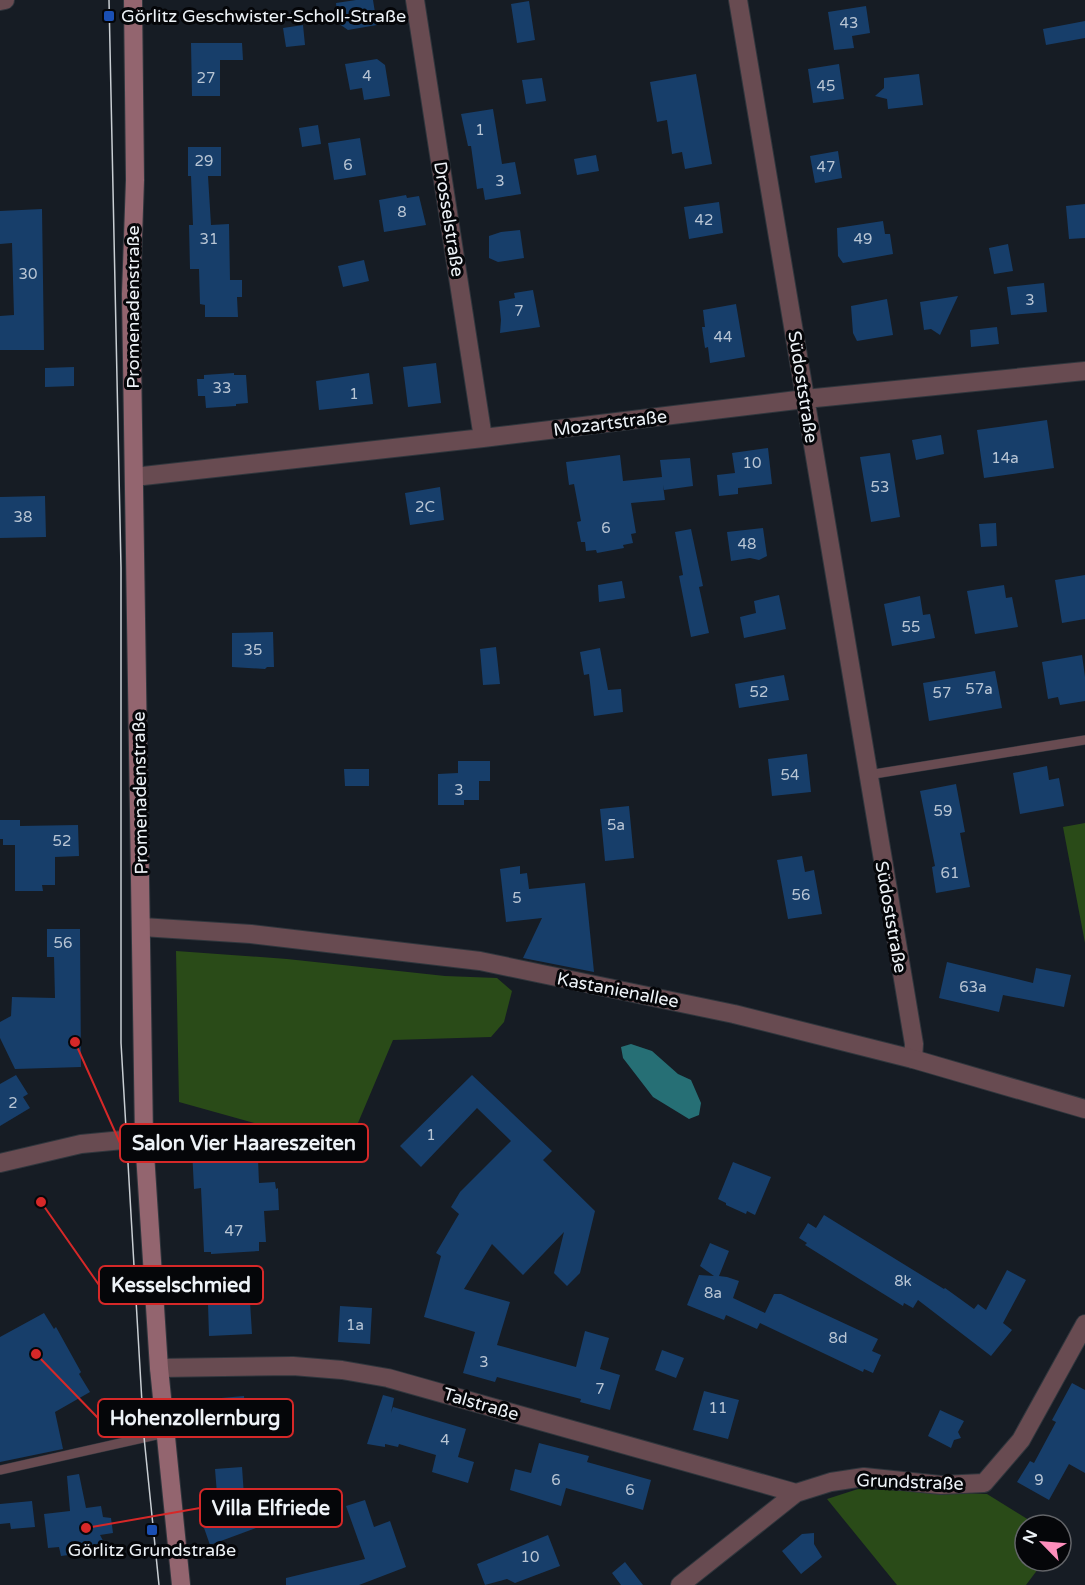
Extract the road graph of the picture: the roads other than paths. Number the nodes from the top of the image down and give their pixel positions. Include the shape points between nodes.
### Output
1 (5, 0) edge
2 (133, 0) edge
3 (415, 0) edge
4 (738, 0) edge
5 (0, 1) edge
6 (1085, 371) edge
7 (805, 399) junction
8 (483, 438) junction
9 (134, 477) junction
10 (1085, 740) edge
11 (868, 775) junction
12 (142, 927) junction
13 (913, 1059) junction
14 (1085, 1108) edge
15 (144, 1138) junction
16 (0, 1163) edge
17 (1085, 1324) edge
18 (159, 1368) junction
19 (165, 1433) junction
20 (0, 1470) edge
21 (796, 1494) junction
22 (181, 1585) edge
23 (680, 1585) edge

1 - 5 street
2 - 9 main road, Promenadenstraße
3 - 8 street, Drosselstraße
4 - 7 street, Südoststraße
6 - 7 street, Mozartstraße
7 - 8 street, Mozartstraße
7 - 11 street, Südoststraße
8 - 9 street, Mozartstraße
9 - 12 main road, Promenadenstraße
10 - 11 lane
11 - 13 street, Südoststraße via 914,1044
12 - 13 street, Kastanienallee via 251,934 480,961 734,1014
12 - 15 main road, Promenadenstraße
13 - 14 street, Kastanienallee
15 - 16 street via 81,1144
15 - 18 main road, Promenadenstraße
17 - 21 street, Grundstraße via 1021,1440 984,1483 941,1485 864,1477 831,1482
18 - 19 main road, Promenadenstraße
18 - 21 street, Talstraße via 293,1366 388,1378
19 - 20 lane
19 - 22 main road, Promenadenstraße
21 - 23 street, Grundstraße

